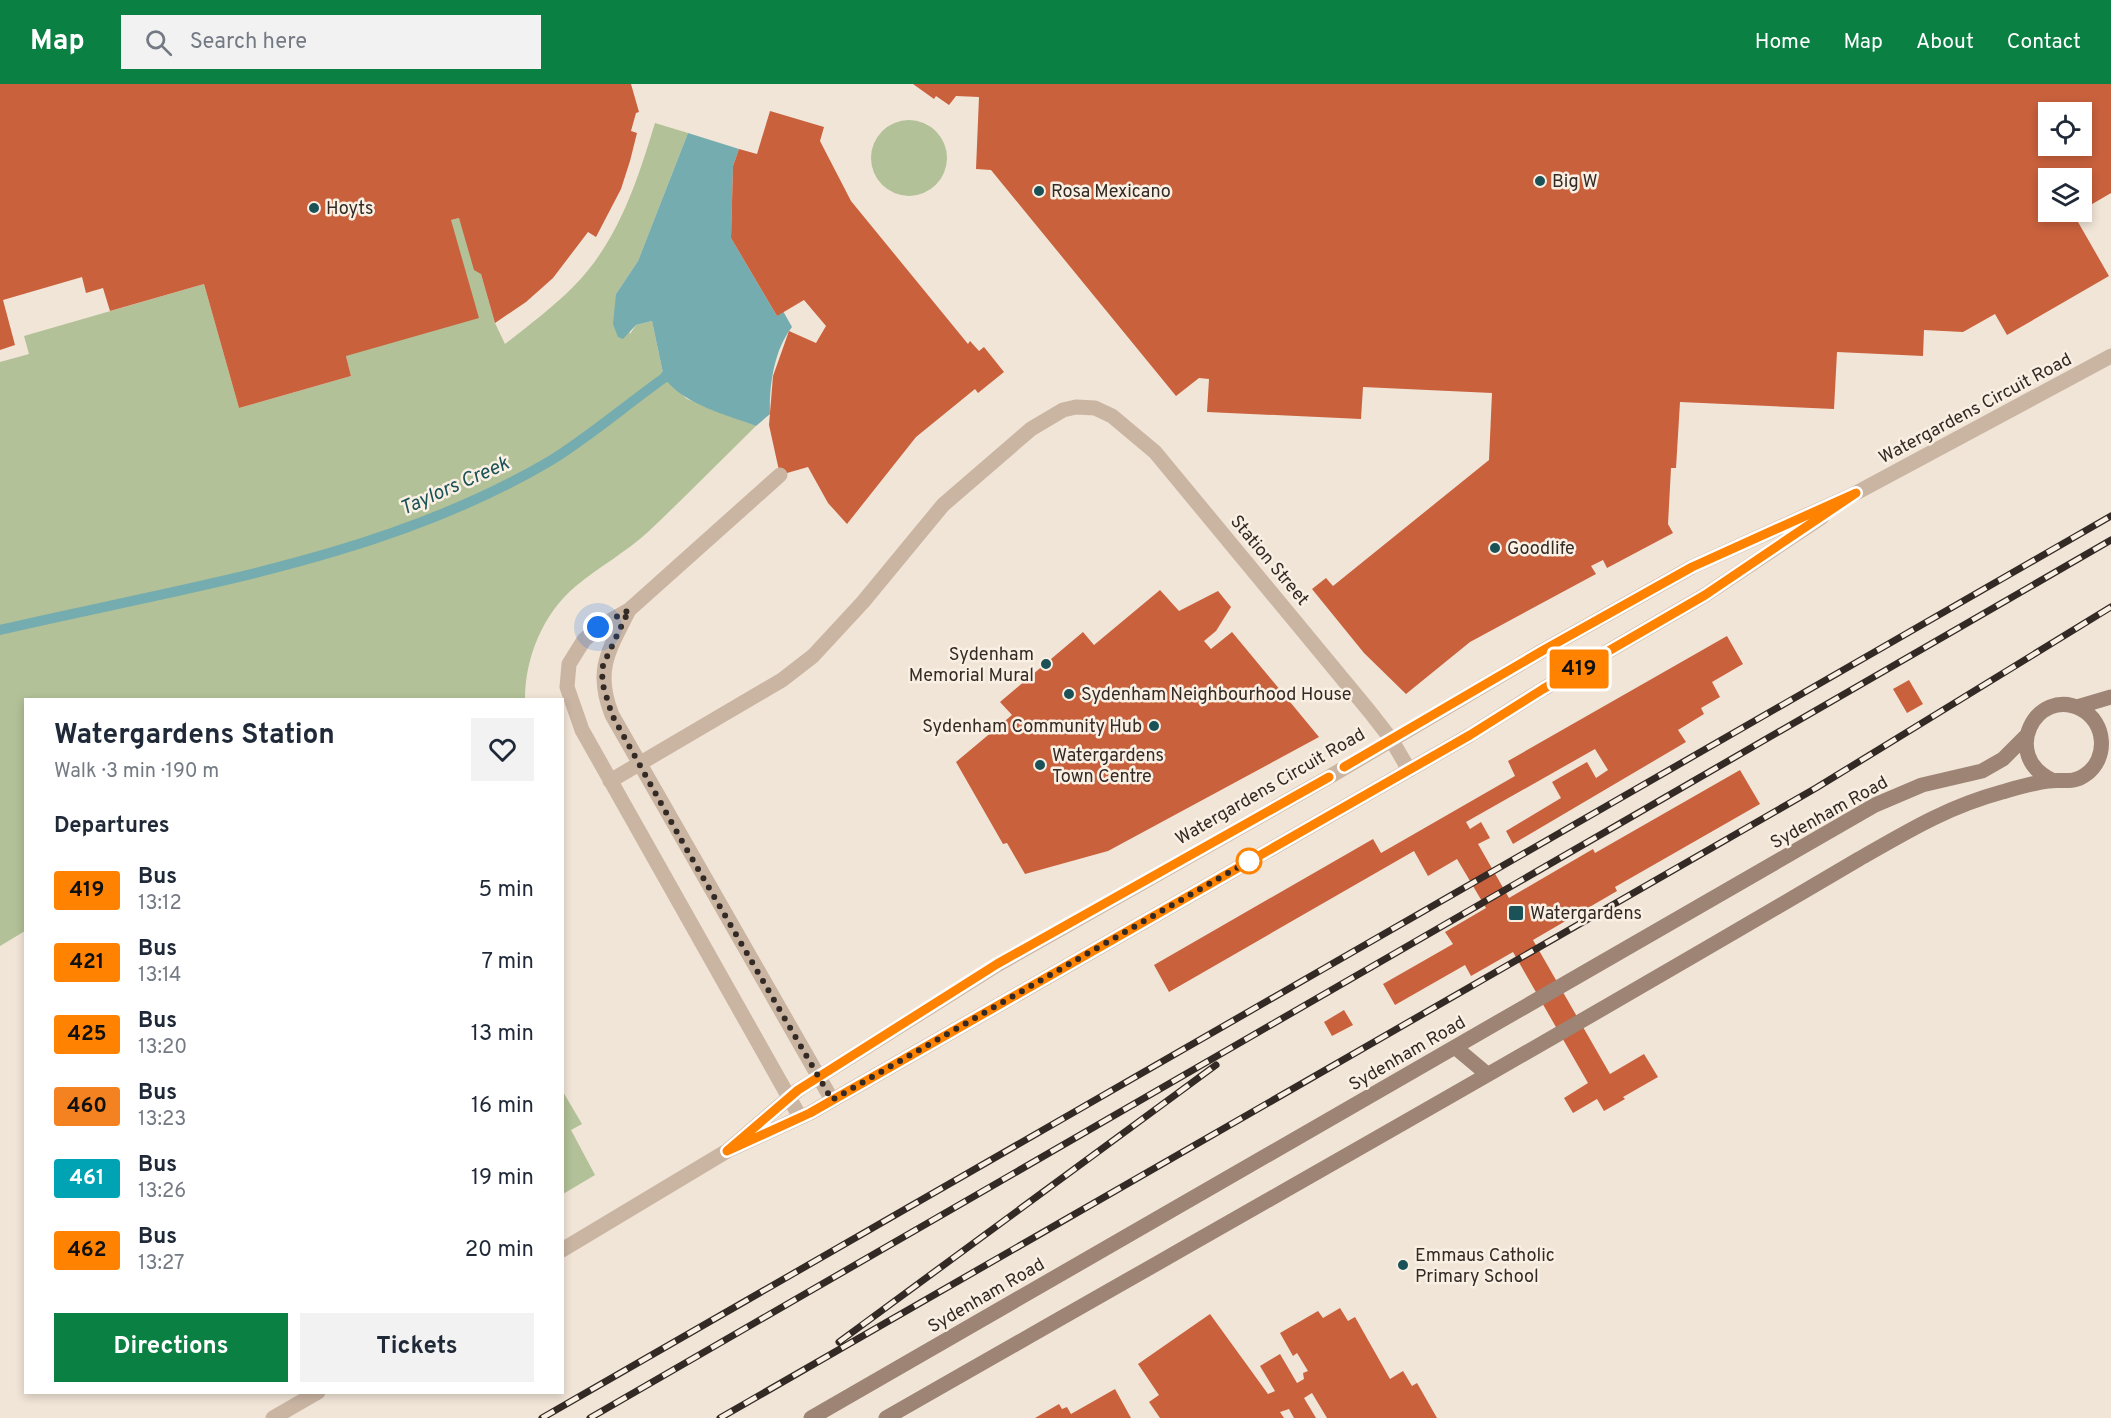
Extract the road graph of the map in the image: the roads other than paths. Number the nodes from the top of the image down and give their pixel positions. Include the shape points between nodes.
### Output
1 (2111, 356) edge
2 (780, 475) dead end
3 (1856, 493) junction
4 (629, 610) junction
5 (2111, 697) edge
6 (2077, 707) junction
7 (2027, 735) junction
8 (1391, 739) junction
9 (2111, 739) edge
10 (2101, 752) junction
11 (639, 764) junction
12 (1410, 770) junction
13 (2052, 780) junction
14 (610, 781) junction
15 (1456, 1048) junction
16 (1487, 1074) junction
17 (819, 1077) junction
18 (789, 1098) junction
19 (832, 1100) junction
20 (800, 1117) junction
21 (727, 1151) junction
22 (564, 1249) edge
23 (315, 1394) edge
24 (273, 1418) edge
25 (811, 1418) edge
26 (886, 1418) edge

1 - 3 street, Watergardens Circuit Road
2 - 4 street
3 - 8 street, Watergardens Circuit Road via 1692,567
3 - 12 street, Watergardens Circuit Road via 1705,595
4 - 11 street via 609,648 602,682 612,715
4 - 14 street via 598,627 569,664 567,687 574,715
5 - 6 street
6 - 7 street via 2051,707 2040,713
6 - 10 street via 2100,730
7 - 13 street via 2028,758 2042,775
7 - 15 street, Sydenham Road via 2003,759 1982,771 1922,785 1875,806
8 - 11 street, Station Street via 1155,452 1112,416 1095,408 1076,407 1063,410 1031,429 943,505 813,656 782,680
8 - 12 street, Station Street
8 - 17 street, Watergardens Circuit Road via 997,964
9 - 10 street
10 - 13 street via 2084,776 2074,781
11 - 14 street
11 - 17 street
12 - 19 street, Watergardens Circuit Road
13 - 16 street via 2001,792 1933,816
14 - 18 street
15 - 16 street
15 - 25 street, Sydenham Road
16 - 26 street
17 - 18 street, Watergardens Circuit Road
17 - 19 street
18 - 20 street
18 - 21 street, Watergardens Circuit Road
19 - 20 street, Watergardens Circuit Road
20 - 21 street, Watergardens Circuit Road
21 - 22 street, Watergardens Circuit Road
23 - 24 street

